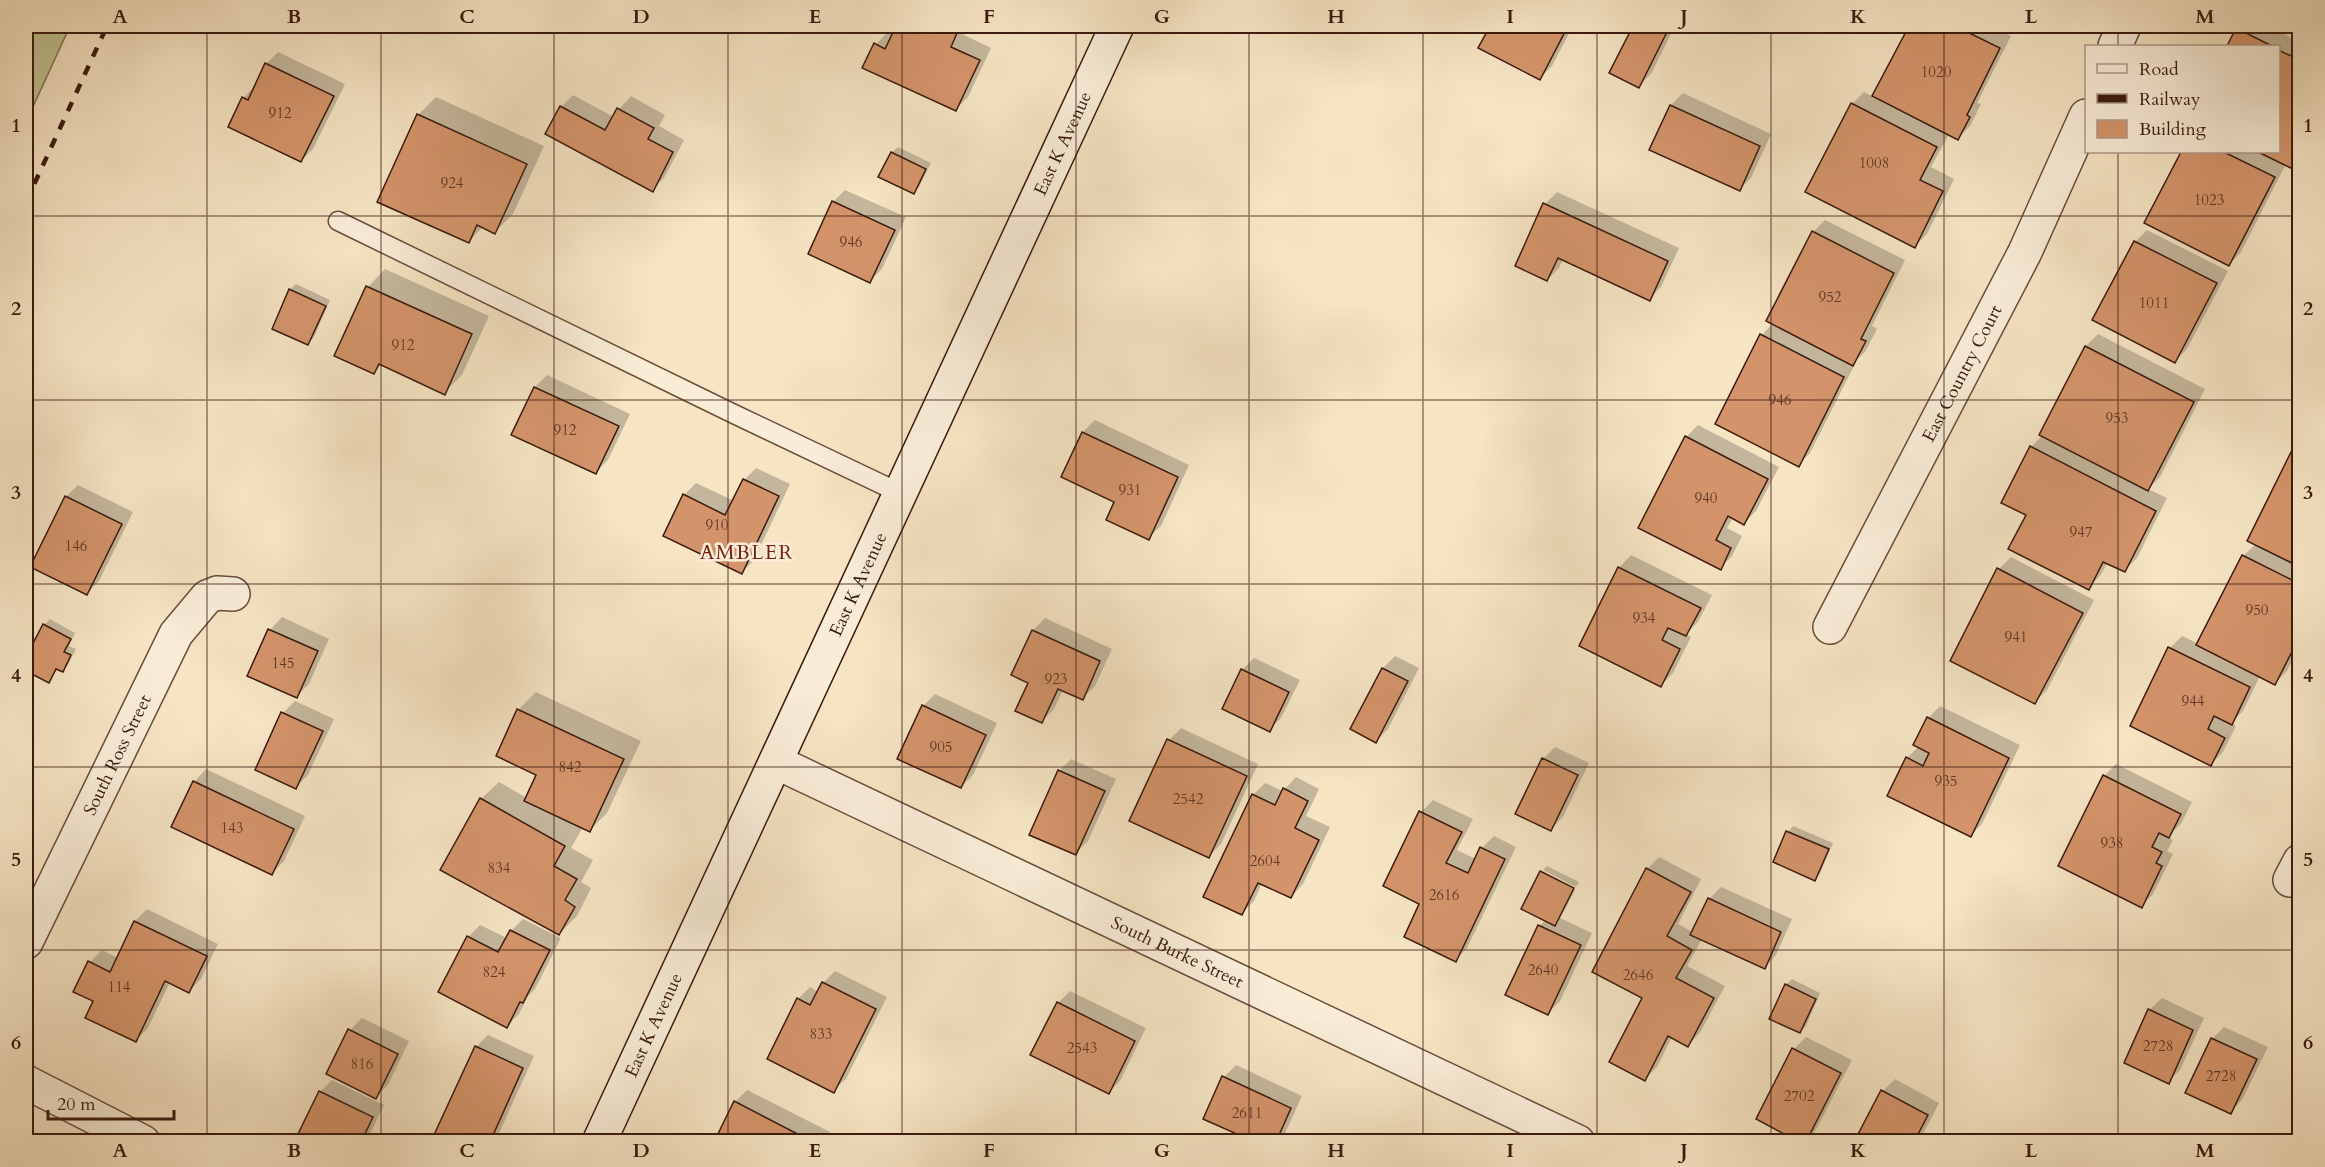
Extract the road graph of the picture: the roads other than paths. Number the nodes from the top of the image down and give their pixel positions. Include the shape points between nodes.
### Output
1 (1117, 26) edge
2 (2124, 26) edge
3 (2115, 45) edge
4 (2085, 118) edge
5 (338, 221) dead end
6 (900, 493) junction
7 (233, 594) dead end
8 (1830, 627) dead end
9 (776, 762) junction
10 (26, 942) edge
11 (26, 1082) edge
12 (143, 1142) edge
13 (599, 1142) edge
14 (1578, 1142) edge

1 - 6 street, East K Avenue
2 - 3 street
4 - 8 street, East Country Court via 2025,252
5 - 6 lane
6 - 9 street, East K Avenue
7 - 10 street, South Ross Street via 207,597 176,634
9 - 13 street, East K Avenue
9 - 14 street, South Burke Street
11 - 12 street

